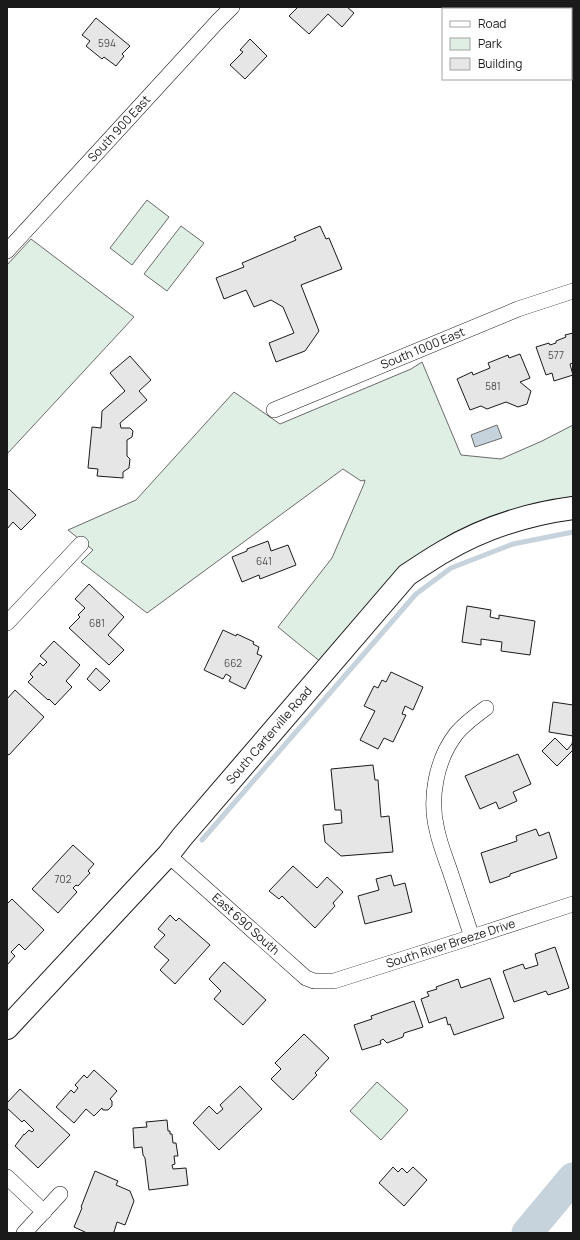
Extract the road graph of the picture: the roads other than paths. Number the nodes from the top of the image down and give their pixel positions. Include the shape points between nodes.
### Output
1 (232, 7) edge
2 (7, 251) edge
3 (573, 291) edge
4 (274, 410) dead end
5 (573, 508) edge
6 (81, 544) dead end
7 (7, 623) edge
8 (486, 708) dead end
9 (168, 855) junction
10 (573, 904) edge
11 (472, 937) junction
12 (328, 982) joint
13 (7, 1028) edge
14 (7, 1177) edge
15 (60, 1194) dead end
16 (44, 1212) junction
17 (24, 1233) edge

1 - 2 street, South 900 East
3 - 4 street, South 1000 East via 518,309
5 - 9 street, South Carterville Road via 520,518 484,531 444,551 407,575
6 - 7 street
8 - 11 street via 456,734 449,745 435,790 437,830
9 - 12 street, East 690 South via 306,978
9 - 13 street, South Carterville Road
10 - 11 street, South River Breeze Drive
11 - 12 street, South River Breeze Drive
14 - 16 street
15 - 16 street
16 - 17 street

